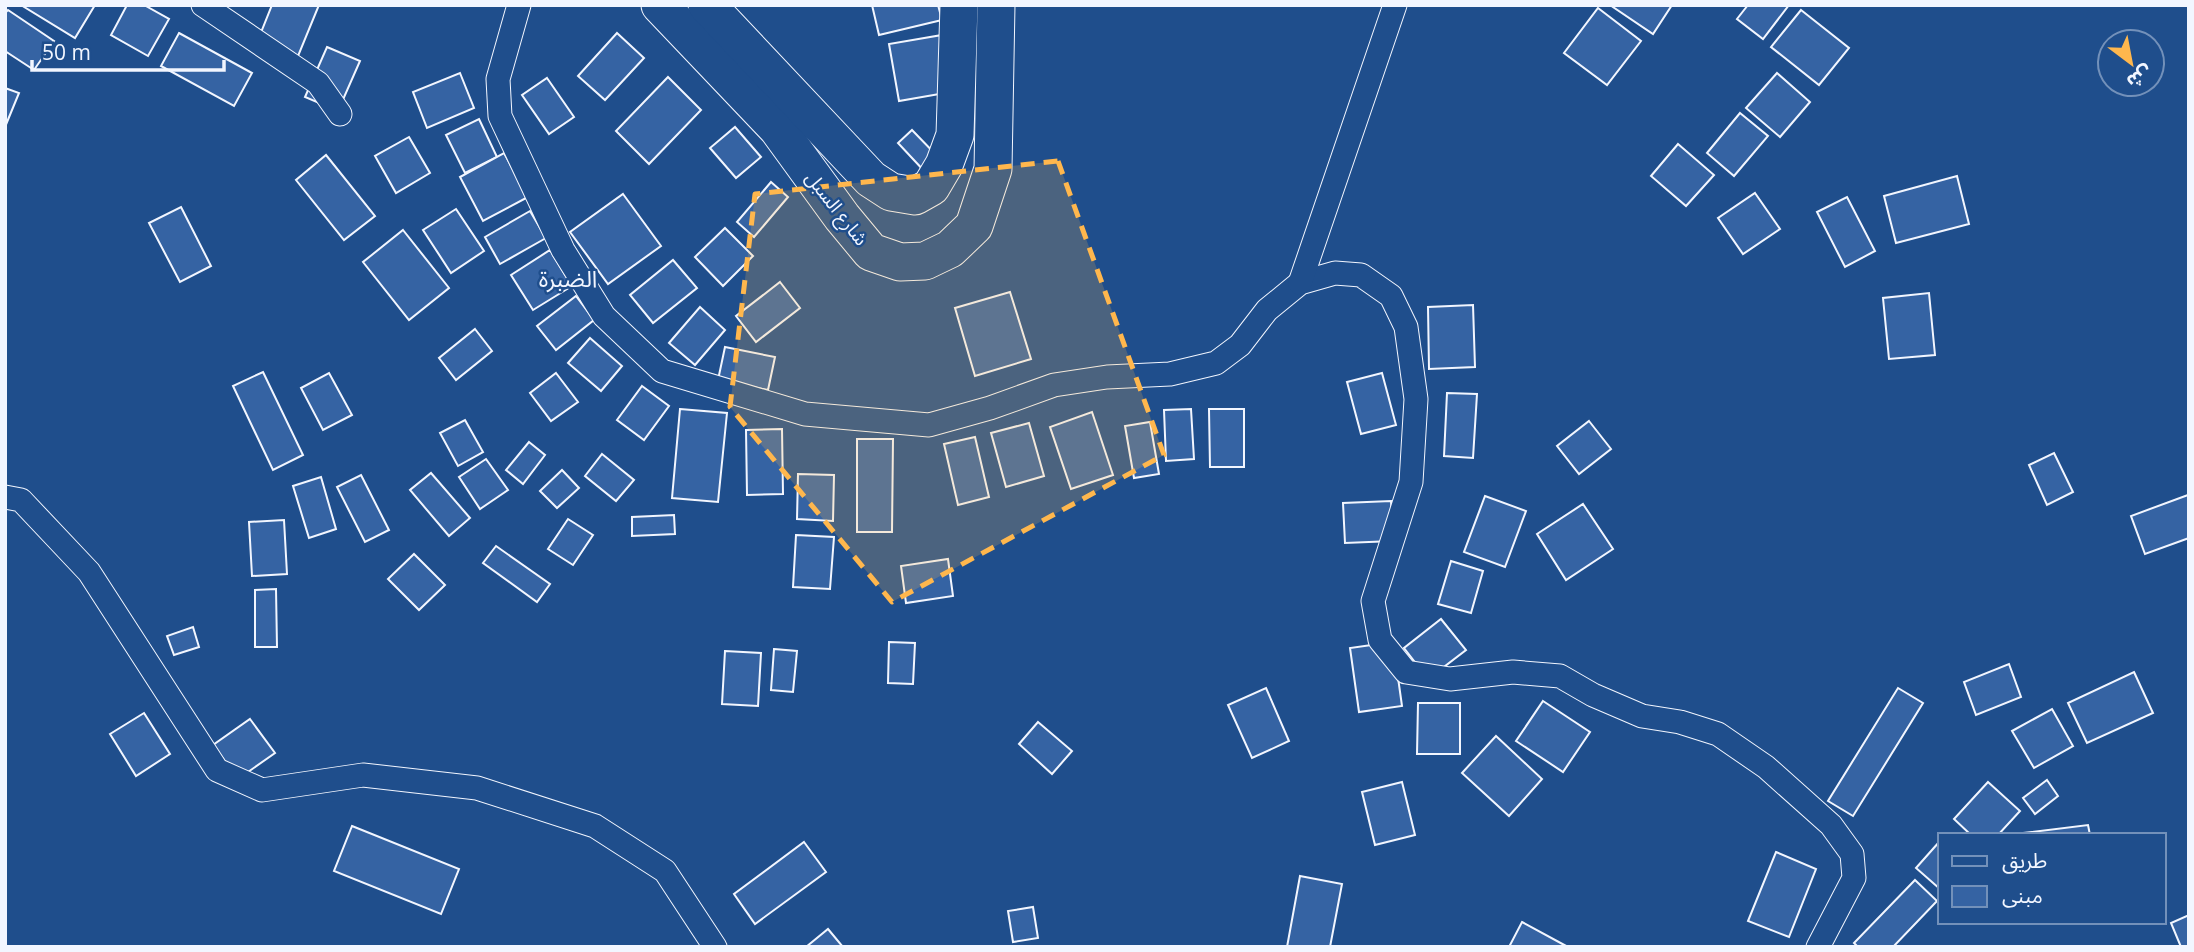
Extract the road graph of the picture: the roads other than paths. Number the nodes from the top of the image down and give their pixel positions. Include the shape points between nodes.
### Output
1 (204, 5) edge
2 (519, 5) edge
3 (660, 5) edge
4 (707, 5) edge
5 (959, 5) edge
6 (996, 5) edge
7 (1395, 5) edge
8 (340, 114) dead end
9 (1300, 283) junction
10 (5, 497) edge
11 (715, 947) edge
12 (1818, 947) edge

1 - 8 street via 318,83
2 - 9 street via 498,79 500,116 563,250 604,316 662,372 804,414 929,425 1054,386 1170,374 1216,363 1240,345 1267,310
3 - 6 main road, شارع السبل via 778,129 871,252 900,262 925,261 950,249 974,226 993,169
4 - 5 main road via 870,179 891,192 915,196 931,187 955,135
7 - 9 street
9 - 12 street via 1335,273 1361,275 1391,296 1406,327 1416,399 1411,482 1373,601 1380,640 1406,672 1450,679 1513,673 1560,676 1642,716 1718,734 1766,767 1831,825 1852,854 1854,878
10 - 11 street via 21,500 89,572 217,770 262,790 363,775 477,788 596,826 664,871

